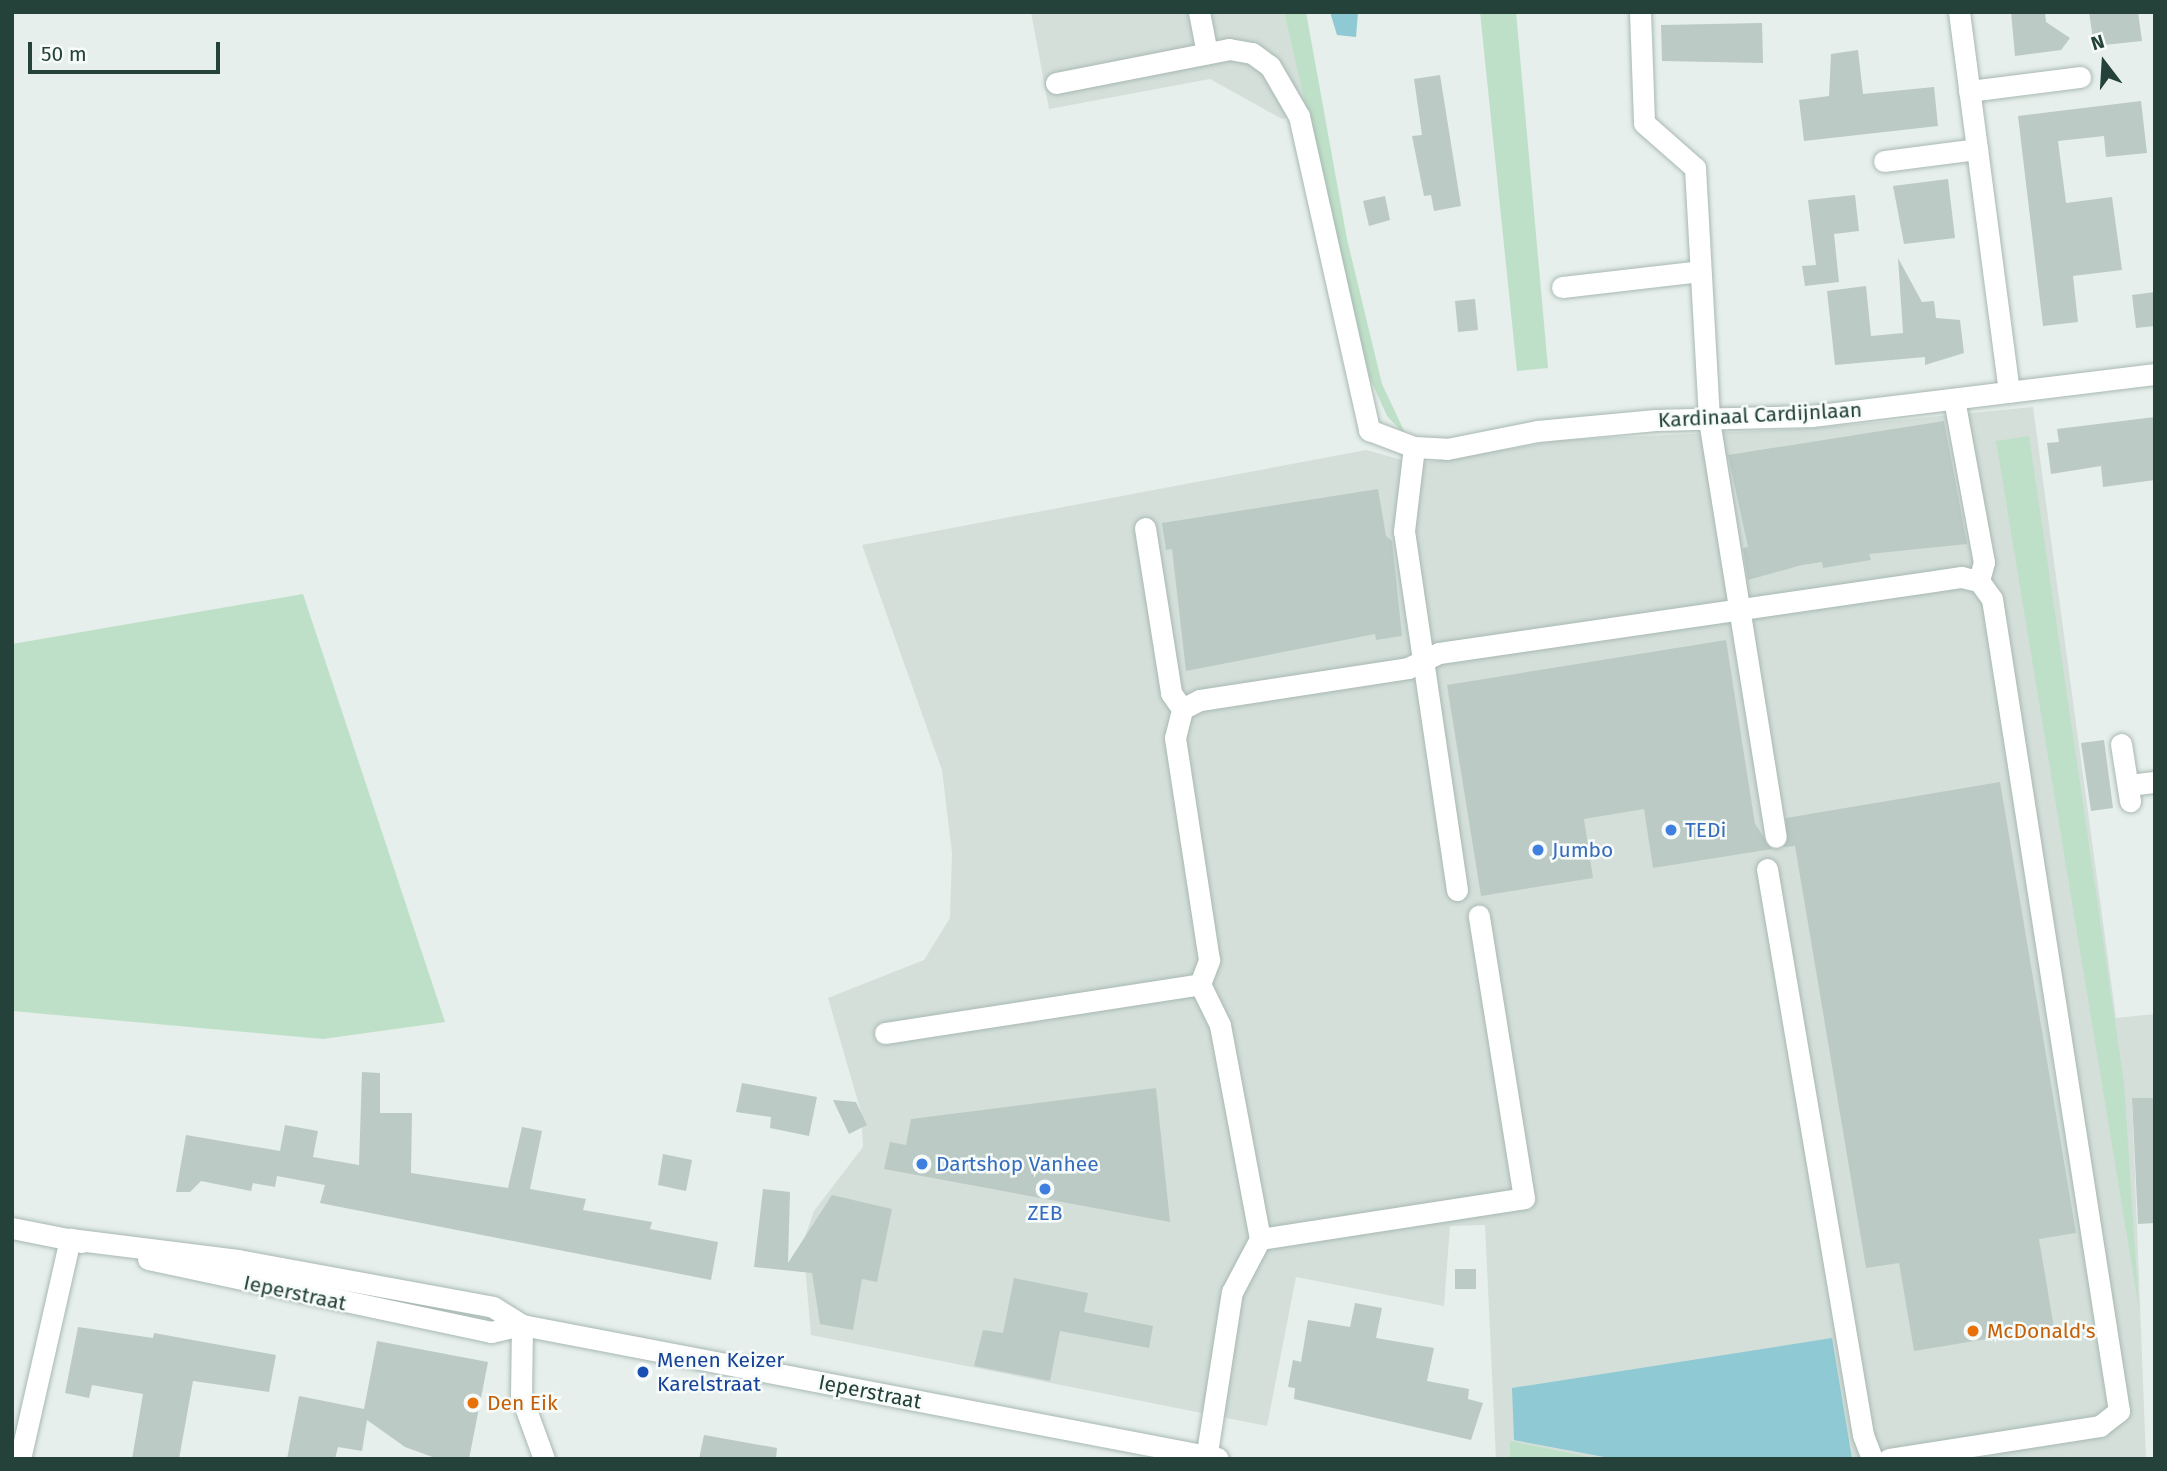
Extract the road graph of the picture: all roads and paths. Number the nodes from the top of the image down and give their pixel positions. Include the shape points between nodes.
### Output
1 (1199, 12) edge
2 (1640, 12) edge
3 (1959, 12) edge
4 (1207, 53) junction
5 (2080, 78) dead end
6 (1056, 83) dead end
7 (1969, 91) junction
8 (1977, 149) junction
9 (1884, 161) dead end
10 (1700, 271) junction
11 (1562, 287) dead end
12 (2155, 374) edge
13 (2009, 392) junction
14 (1954, 399) junction
15 (1709, 420) junction
16 (1414, 447) junction
17 (1145, 528) dead end
18 (1979, 582) junction
19 (1742, 610) junction
20 (1419, 662) junction
21 (1182, 709) junction
22 (2121, 744) dead end
23 (2155, 782) edge
24 (1776, 837) dead end
25 (1767, 869) dead end
26 (1457, 891) dead end
27 (1479, 916) dead end
28 (1200, 984) junction
29 (885, 1033) dead end
30 (12, 1228) edge
31 (70, 1239) junction
32 (1260, 1239) junction
33 (522, 1325) junction
34 (1208, 1458) edge
35 (20, 1459) edge
36 (544, 1459) edge
37 (1872, 1459) edge
38 (1889, 1459) edge

1 - 4 street
2 - 10 street via 1644,123 1695,168
3 - 7 street
4 - 6 street
4 - 16 street, Kardinaal Cardijnlaan via 1252,53 1294,99 1369,430
5 - 7 street
7 - 8 street
8 - 9 street
8 - 13 street
10 - 11 street
10 - 15 street
12 - 13 street, Kardinaal Cardijnlaan
13 - 14 street, Kardinaal Cardijnlaan
14 - 15 street, Kardinaal Cardijnlaan
14 - 18 street via 1984,562
15 - 16 street, Kardinaal Cardijnlaan via 1537,431 1447,449
15 - 19 street
16 - 20 street via 1404,531
17 - 21 street via 1171,693
18 - 19 street via 1961,577
18 - 38 street via 1992,599 2119,1411 2100,1426
19 - 20 street via 1439,653
19 - 24 street
20 - 21 street via 1200,699
20 - 26 street
21 - 28 street via 1175,738 1209,960
22 - 23 street via 2130,793
25 - 37 street via 1863,1435
27 - 32 street via 1524,1198
28 - 29 street
28 - 32 street via 1220,1025
30 - 31 street, Ieperstraat
31 - 33 street, Ieperstraat via 251,1285 447,1324 491,1332
31 - 35 street
32 - 34 street via 1233,1292 1206,1432
33 - 34 street, Ieperstraat
33 - 36 street via 521,1395

